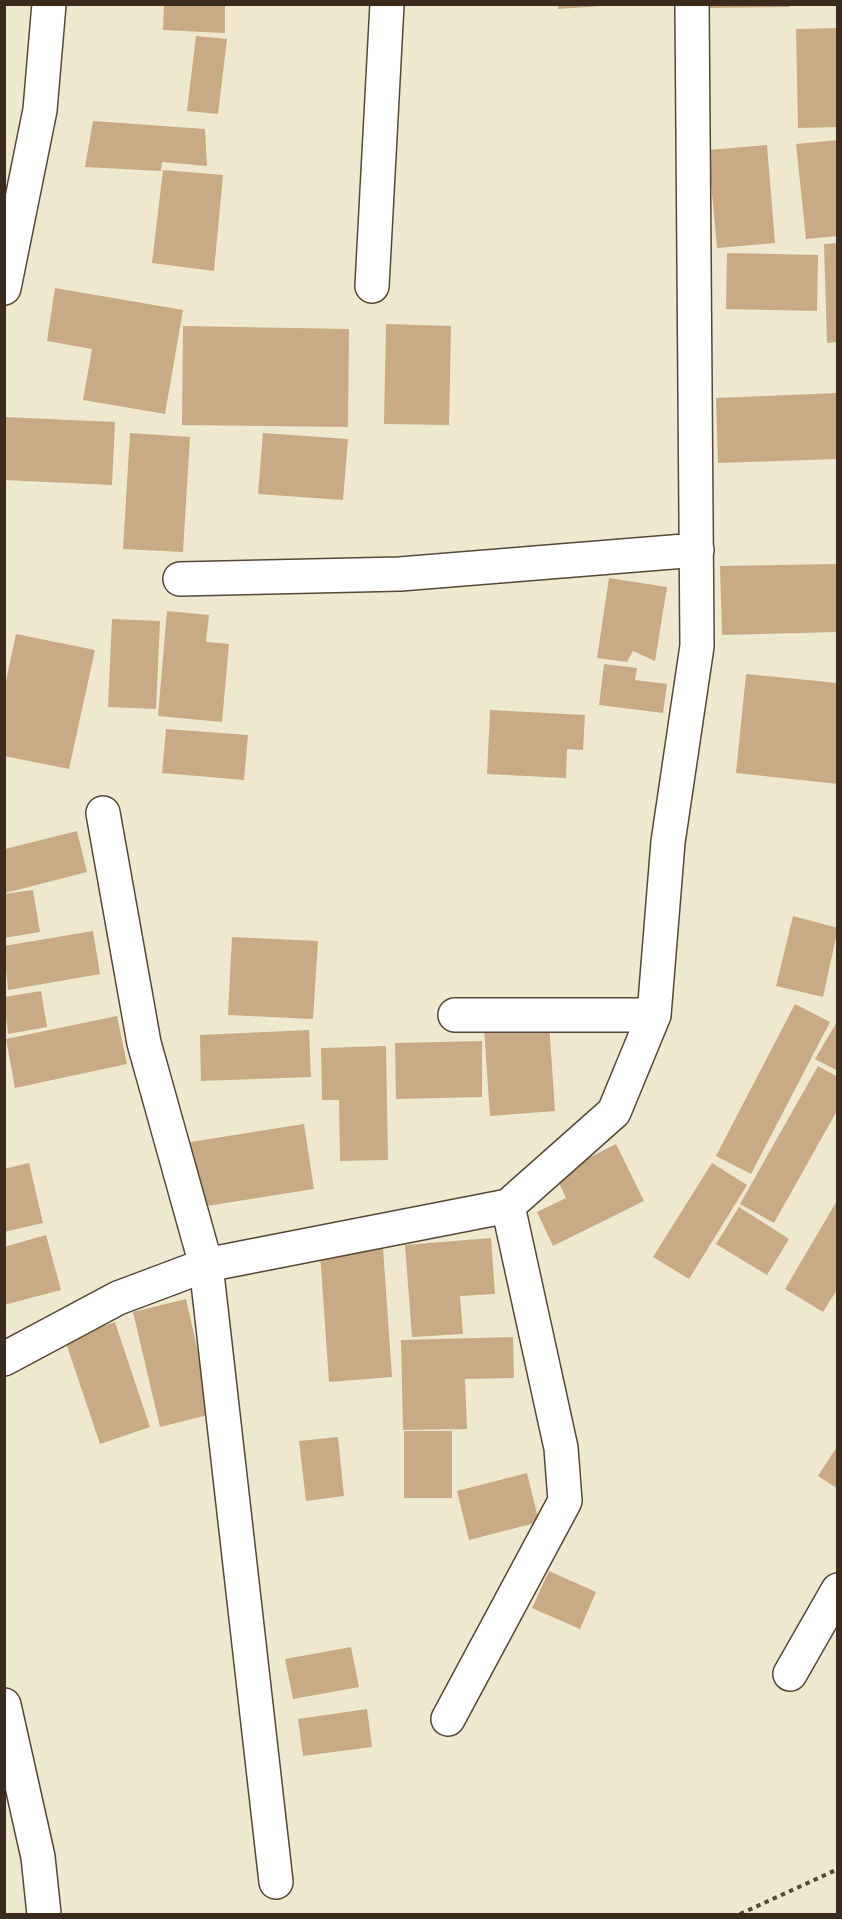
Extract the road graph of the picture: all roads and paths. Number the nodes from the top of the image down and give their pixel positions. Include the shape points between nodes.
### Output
1 (49, 4) edge
2 (387, 4) edge
3 (692, 4) edge
4 (372, 286) dead end
5 (4, 288) edge
6 (697, 550) junction
7 (180, 579) dead end
8 (102, 813) dead end
9 (455, 1015) dead end
10 (654, 1015) junction
11 (508, 1206) junction
12 (206, 1265) junction
13 (4, 1359) edge
14 (837, 1590) edge
15 (790, 1674) dead end
16 (4, 1705) edge
17 (448, 1719) dead end
18 (837, 1869) edge
19 (276, 1882) dead end
20 (44, 1914) edge
21 (740, 1914) edge

1 - 5 street via 40,111
2 - 4 street
3 - 6 street
6 - 7 street via 400,574
6 - 10 street via 697,646 668,842
8 - 12 street via 144,1043
9 - 10 street
10 - 11 street via 614,1112
11 - 12 street
11 - 17 street via 561,1448 565,1501
12 - 13 street via 118,1298
12 - 19 street
14 - 15 street
16 - 20 street via 38,1857
18 - 21 path

